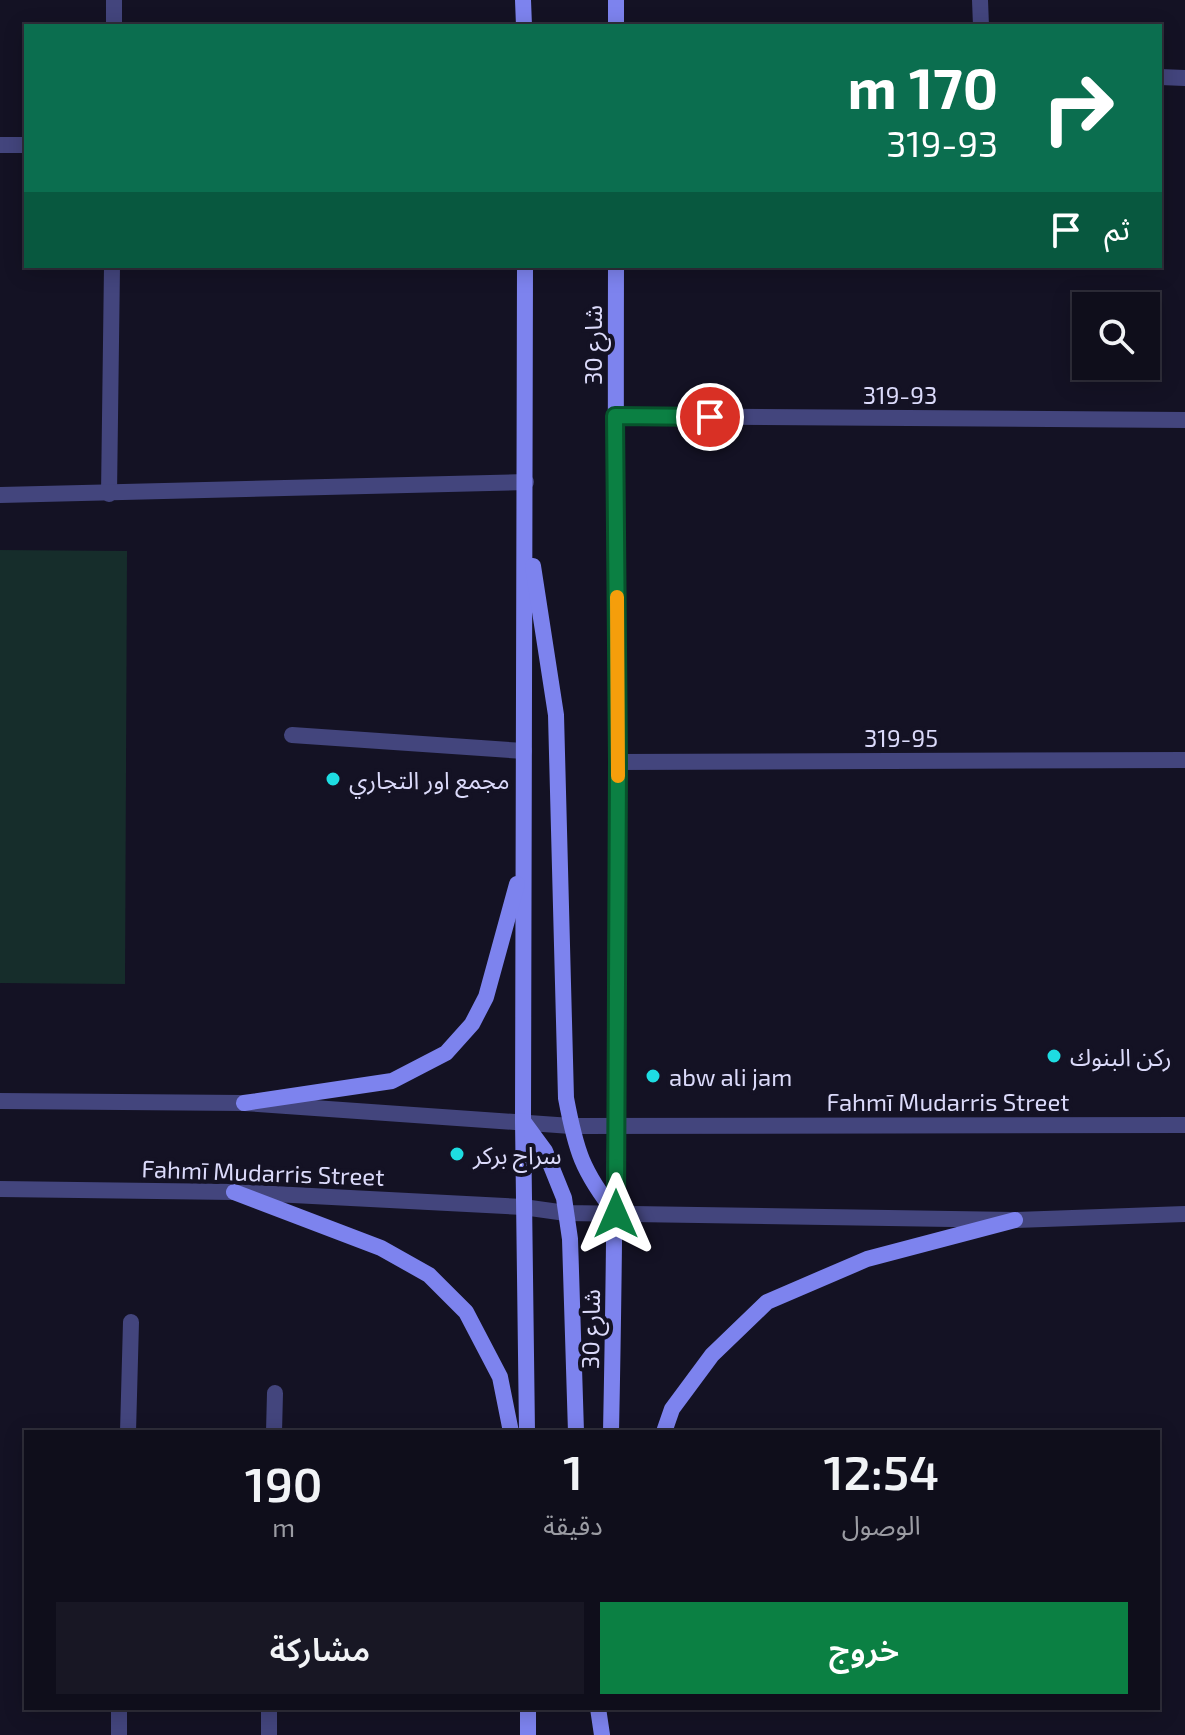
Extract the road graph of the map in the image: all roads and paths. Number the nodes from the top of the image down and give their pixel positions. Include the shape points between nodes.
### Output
1 (114, 0) edge
2 (523, 0) edge
3 (616, 0) edge
4 (980, 0) edge
5 (114, 24) edge
6 (524, 24) edge
7 (616, 24) edge
8 (981, 24) edge
9 (1162, 77) edge
10 (1185, 78) edge
11 (0, 145) edge
12 (24, 145) edge
13 (112, 268) edge
14 (525, 268) edge
15 (616, 268) edge
16 (615, 416) junction
17 (1185, 420) edge
18 (526, 482) junction
19 (109, 494) junction
20 (0, 495) edge
21 (526, 517) junction
22 (292, 735) dead end
23 (524, 751) junction
24 (1185, 760) edge
25 (618, 762) junction
26 (523, 860) junction
27 (0, 1101) edge
28 (244, 1103) junction
29 (523, 1121) junction
30 (1185, 1125) edge
31 (571, 1126) junction
32 (615, 1126) junction
33 (0, 1189) edge
34 (234, 1192) junction
35 (523, 1207) junction
36 (566, 1213) junction
37 (616, 1214) junction
38 (1185, 1214) edge
39 (1015, 1220) junction
40 (131, 1322) dead end
41 (275, 1393) dead end
42 (128, 1430) edge
43 (274, 1430) edge
44 (511, 1430) edge
45 (527, 1430) edge
46 (576, 1430) edge
47 (611, 1430) edge
48 (665, 1430) edge
49 (119, 1710) edge
50 (269, 1710) edge
51 (528, 1710) edge
52 (598, 1710) edge
53 (606, 1710) edge
54 (119, 1735) edge
55 (269, 1735) edge
56 (528, 1735) edge
57 (604, 1735) edge

1 - 5 street
2 - 6 main road
3 - 7 main road
4 - 8 street
9 - 10 street
11 - 12 street
13 - 19 street
14 - 18 main road
15 - 16 main road, شارع 30
16 - 17 street, 319-93
16 - 25 main road, شارع 30
18 - 19 street
18 - 21 main road
19 - 20 street
21 - 23 main road
21 - 31 main road via 556,715
22 - 23 street
23 - 26 main road
24 - 25 street, 319-95
25 - 32 main road, شارع 30
26 - 28 main road via 486,997 472,1024 446,1053 392,1081
26 - 29 main road
27 - 28 street
28 - 29 street
29 - 31 street, Fahmī Mudarris Street
29 - 35 main road
29 - 36 main road via 556,1173
30 - 32 street, Fahmī Mudarris Street
31 - 32 street, Fahmī Mudarris Street
31 - 37 main road via 585,1169
32 - 37 main road, شارع 30
33 - 34 street, Fahmī Mudarris Street
34 - 35 street, Fahmī Mudarris Street
34 - 44 main road via 381,1248 429,1275 466,1312 500,1377
35 - 36 street, Fahmī Mudarris Street
35 - 45 main road
36 - 37 street, Fahmī Mudarris Street
36 - 46 main road
37 - 39 street
37 - 47 main road, شارع 30
38 - 39 street
39 - 48 main road via 867,1259 767,1302 712,1355 672,1409
40 - 42 street
41 - 43 street
49 - 54 street
50 - 55 street
51 - 56 main road
52 - 57 main road
53 - 57 main road

